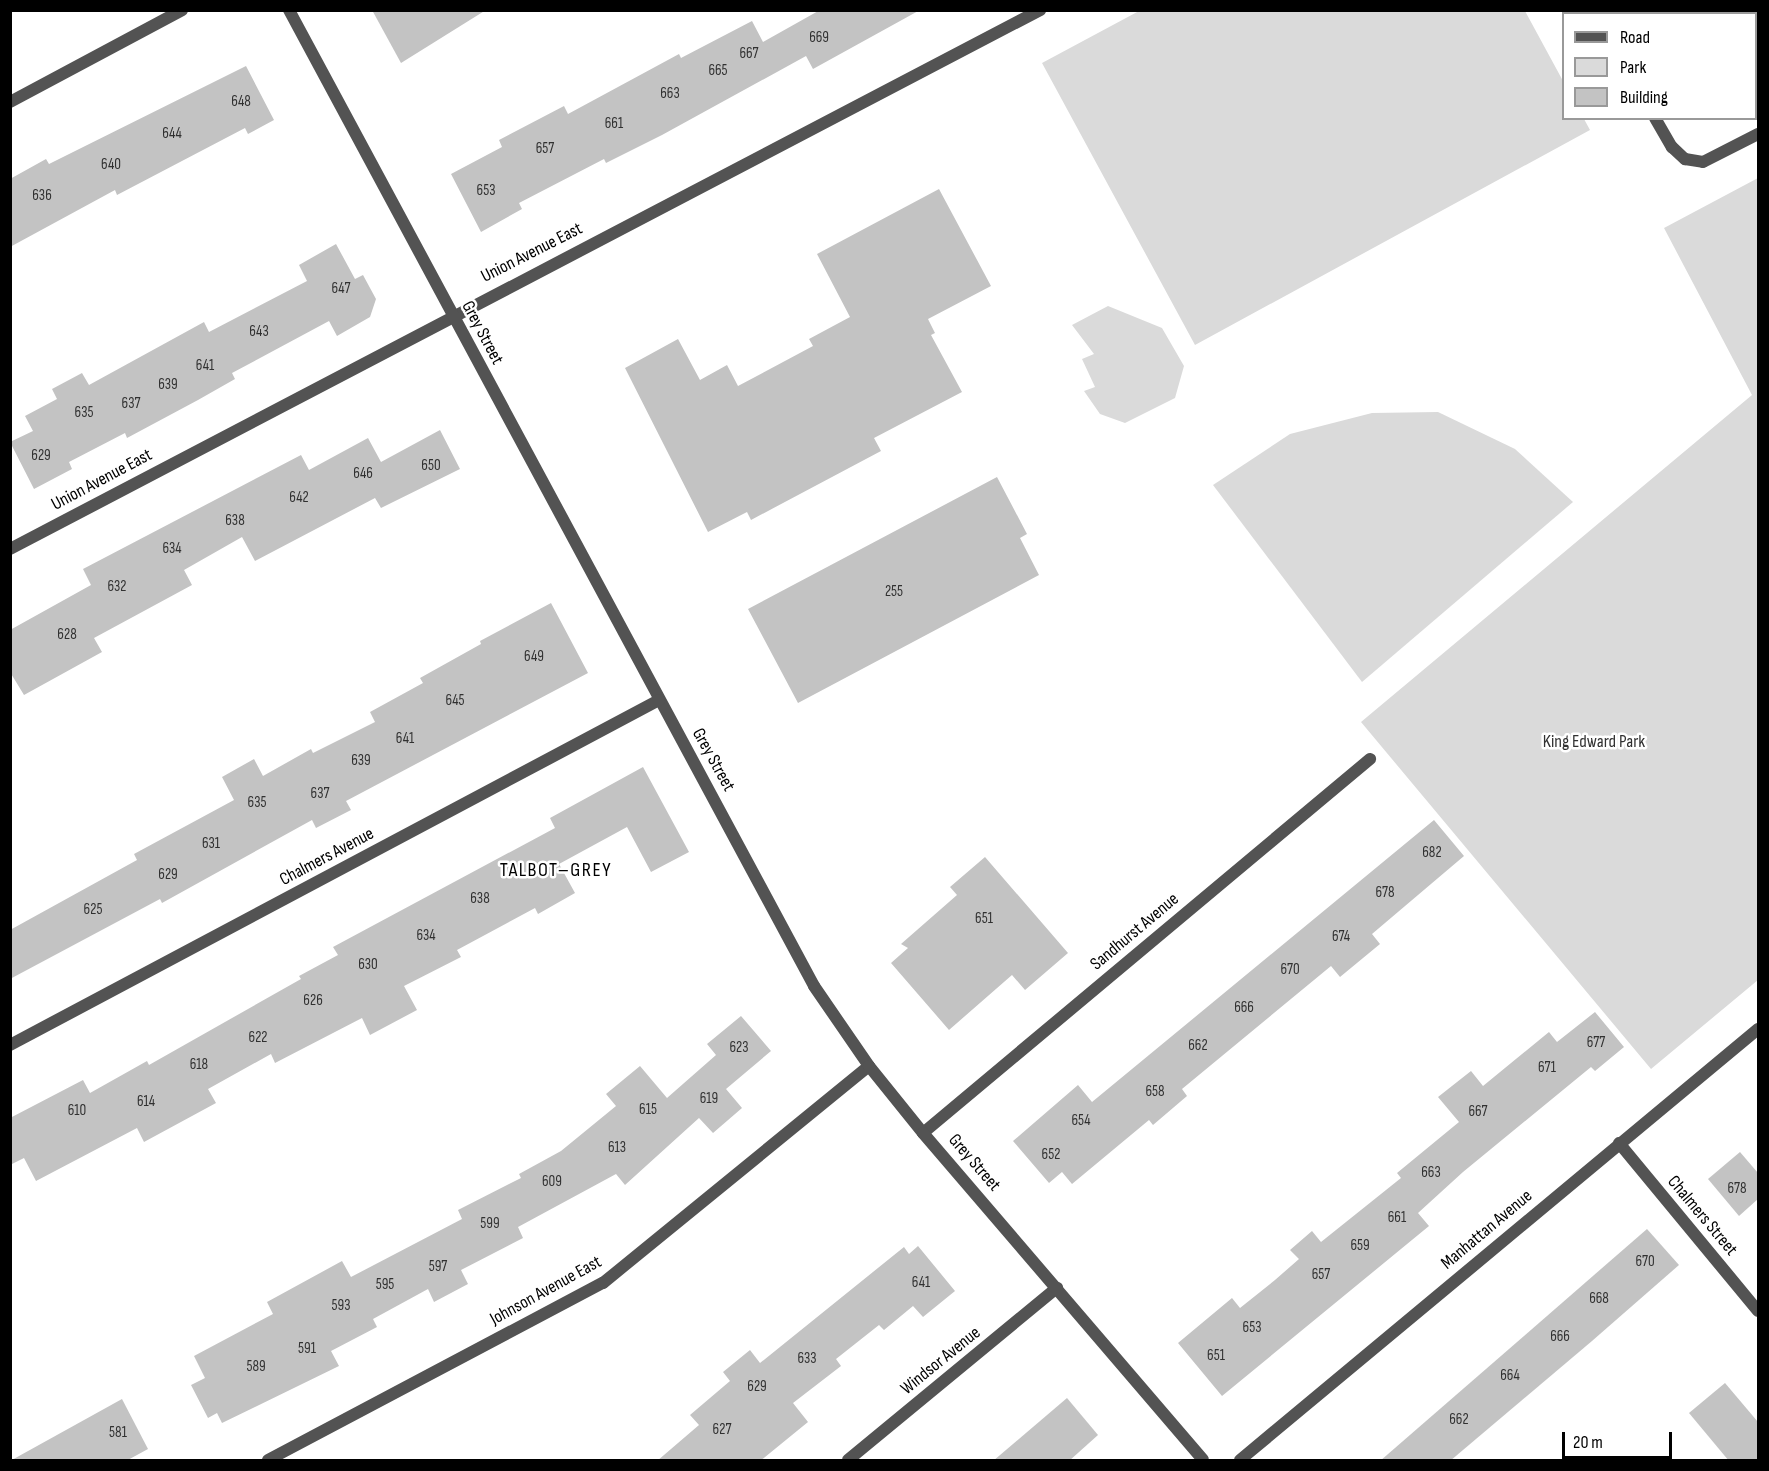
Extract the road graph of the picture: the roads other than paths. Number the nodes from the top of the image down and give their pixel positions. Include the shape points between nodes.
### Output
1 (182, 10) edge
2 (290, 10) edge
3 (1040, 10) edge
4 (10, 102) edge
5 (1656, 120) edge
6 (1758, 134) edge
7 (452, 315) junction
8 (10, 549) edge
9 (659, 700) junction
10 (1371, 759) dead end
11 (1758, 1029) edge
12 (10, 1045) edge
13 (869, 1066) junction
14 (923, 1133) junction
15 (1619, 1143) junction
16 (1057, 1288) junction
17 (1758, 1311) edge
18 (268, 1461) edge
19 (848, 1461) edge
20 (1203, 1461) edge
21 (1240, 1461) edge

1 - 4 street
2 - 7 street, Grey Street
3 - 7 street, Union Avenue East
5 - 6 street via 1672,147 1685,159 1703,162
7 - 8 street, Union Avenue East
7 - 9 street, Grey Street
9 - 12 street, Chalmers Avenue
9 - 13 street, Grey Street via 814,986
10 - 14 street, Sandhurst Avenue
11 - 15 street, Manhattan Avenue
13 - 14 street, Grey Street
13 - 18 street, Johnson Avenue East via 603,1283
14 - 16 street, Grey Street
15 - 17 street, Chalmers Street
15 - 21 street, Manhattan Avenue
16 - 19 street, Windsor Avenue
16 - 20 street, Grey Street

